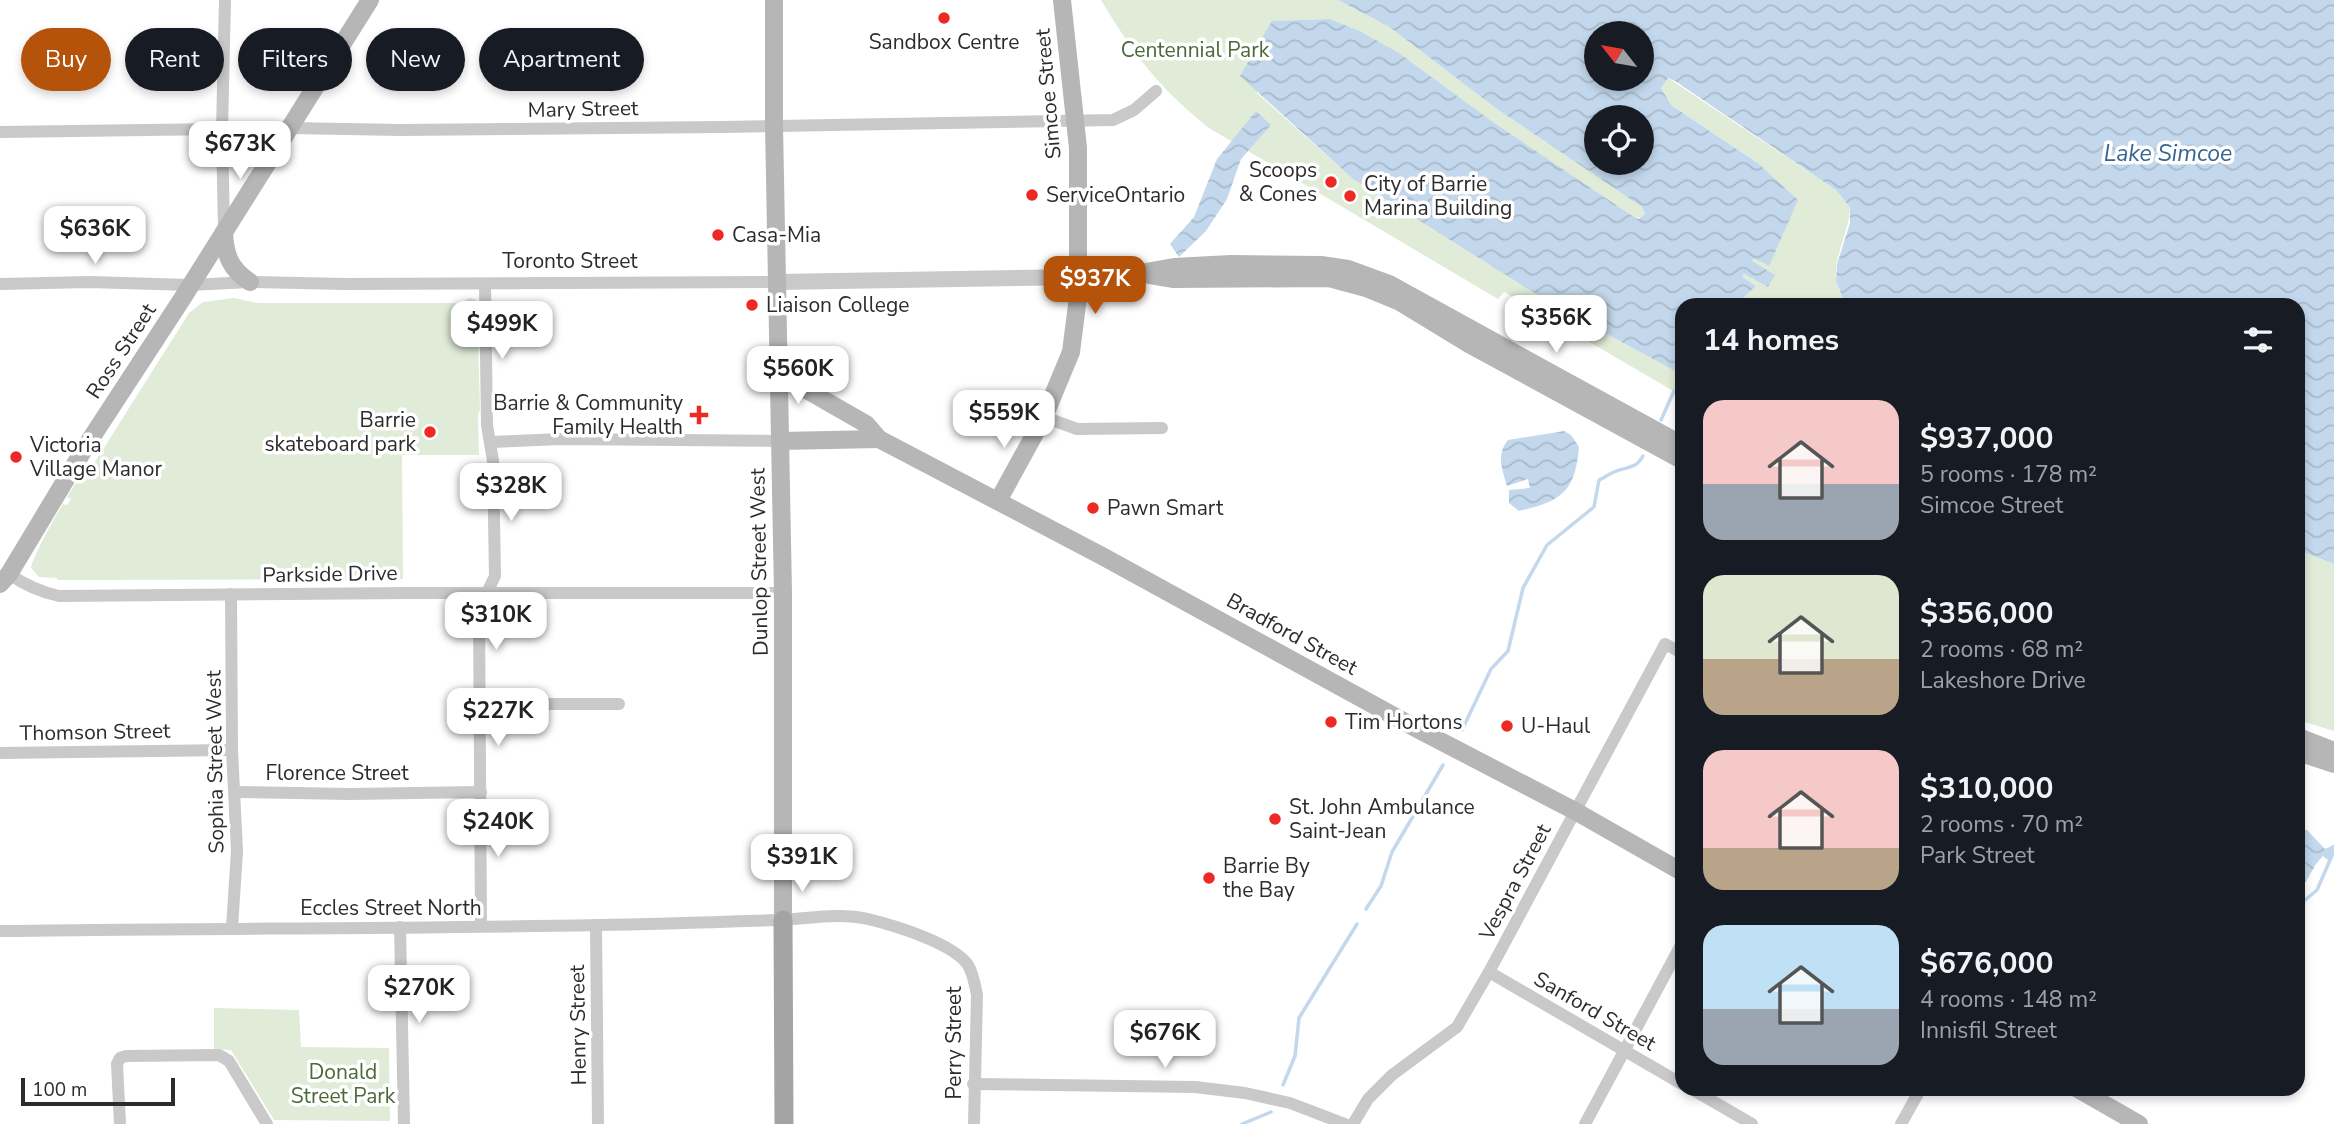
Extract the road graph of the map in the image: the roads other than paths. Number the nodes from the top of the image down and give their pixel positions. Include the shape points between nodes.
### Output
1 (225, 0) edge
2 (370, 0) edge
3 (774, 0) edge
4 (1062, 0) edge
5 (1156, 91) dead end
6 (1075, 121) junction
7 (774, 126) junction
8 (289, 128) junction
9 (222, 130) junction
10 (0, 132) edge
11 (224, 232) junction
12 (1331, 272) junction
13 (1079, 277) junction
14 (250, 282) junction
15 (776, 282) junction
16 (0, 284) edge
17 (485, 284) junction
18 (190, 285) junction
19 (778, 373) junction
20 (1044, 417) junction
21 (1162, 428) dead end
22 (879, 439) junction
23 (780, 441) junction
24 (1675, 441) edge
25 (491, 442) junction
26 (1675, 456) edge
27 (998, 501) junction
28 (4, 579) edge
29 (783, 593) junction
30 (231, 594) junction
31 (486, 594) junction
32 (1675, 649) edge
33 (481, 704) junction
34 (619, 704) dead end
35 (2305, 740) edge
36 (232, 750) junction
37 (2334, 751) edge
38 (0, 753) edge
39 (2305, 754) edge
40 (2334, 764) edge
41 (236, 792) junction
42 (481, 792) junction
43 (1575, 811) junction
44 (1675, 868) edge
45 (783, 920) junction
46 (596, 925) junction
47 (481, 926) junction
48 (400, 927) junction
49 (232, 928) junction
50 (0, 931) edge
51 (1675, 956) edge
52 (967, 964) joint
53 (1489, 972) junction
54 (1625, 1051) junction
55 (1675, 1080) edge
56 (973, 1084) junction
57 (1704, 1096) edge
58 (1917, 1096) edge
59 (2090, 1096) edge
60 (120, 1124) edge
61 (267, 1124) edge
62 (404, 1124) edge
63 (598, 1124) edge
64 (784, 1124) edge
65 (974, 1124) edge
66 (1345, 1124) edge
67 (1353, 1124) edge
68 (1586, 1124) edge
69 (1752, 1124) edge
70 (1901, 1124) edge
71 (2139, 1124) edge

1 - 9 street
2 - 8 main road, Ross Street
3 - 7 main road, Dunlop Street West
4 - 6 main road, Simcoe Street
5 - 6 street, Mary Street via 1113,120
6 - 7 street, Mary Street
6 - 13 main road, Simcoe Street
7 - 8 street, Mary Street
7 - 15 main road, Dunlop Street West
8 - 9 street, Mary Street
8 - 11 main road, Ross Street
9 - 10 street, Mary Street
9 - 11 street
11 - 14 main road via 232,268
11 - 18 main road, Ross Street
12 - 13 main road, Toronto Street via 1174,279 1140,273
12 - 24 main road via 1389,284
12 - 26 main road via 1400,303
13 - 15 street, Toronto Street
13 - 20 main road, Simcoe Street via 1071,352
14 - 17 street, Toronto Street
14 - 18 street, Toronto Street
15 - 17 street, Toronto Street
15 - 19 main road, Dunlop Street West
16 - 18 street, Toronto Street
17 - 25 street
18 - 28 main road, Ross Street
19 - 22 main road, Bradford Street via 866,424
19 - 23 main road, Dunlop Street West
20 - 21 street via 1077,429
20 - 27 main road, Simcoe Street
22 - 23 main road
22 - 27 main road, Bradford Street
23 - 25 street
23 - 29 main road, Dunlop Street West
25 - 31 street via 495,576
27 - 43 main road, Bradford Street
28 - 30 street, Parkside Drive via 59,596
29 - 31 street, Parkside Drive
29 - 45 main road, Dunlop Street West
30 - 31 street, Parkside Drive
30 - 36 street, Sophia Street West
31 - 33 street via 479,609
32 - 43 street, Vespra Street via 1665,644
33 - 34 street
33 - 42 street
35 - 37 main road
36 - 38 street, Thomson Street
36 - 41 street, Sophia Street West
39 - 40 main road
41 - 42 street, Florence Street
41 - 49 street, Sophia Street West
42 - 47 street
43 - 44 main road, Bradford Street
43 - 53 street, Vespra Street
45 - 46 street, Eccles Street North
45 - 52 street, Eccles Street North via 867,918 939,944
45 - 64 main road, Dunlop Street West
46 - 47 street, Eccles Street North
46 - 63 street, Henry Street
47 - 48 street, Eccles Street North
48 - 49 street, Eccles Street North
48 - 62 street
49 - 50 street, Eccles Street North
51 - 54 street
52 - 56 street, Perry Street via 976,995
53 - 54 street, Sanford Street
53 - 67 street, Vespra Street via 1457,1027 1392,1075 1368,1099
54 - 55 street, Sanford Street
54 - 68 street
56 - 65 street, Perry Street
56 - 66 street via 1233,1091 1290,1102
57 - 69 street
58 - 70 street
59 - 71 main road
60 - 61 street via 120,1058 219,1055 229,1061

